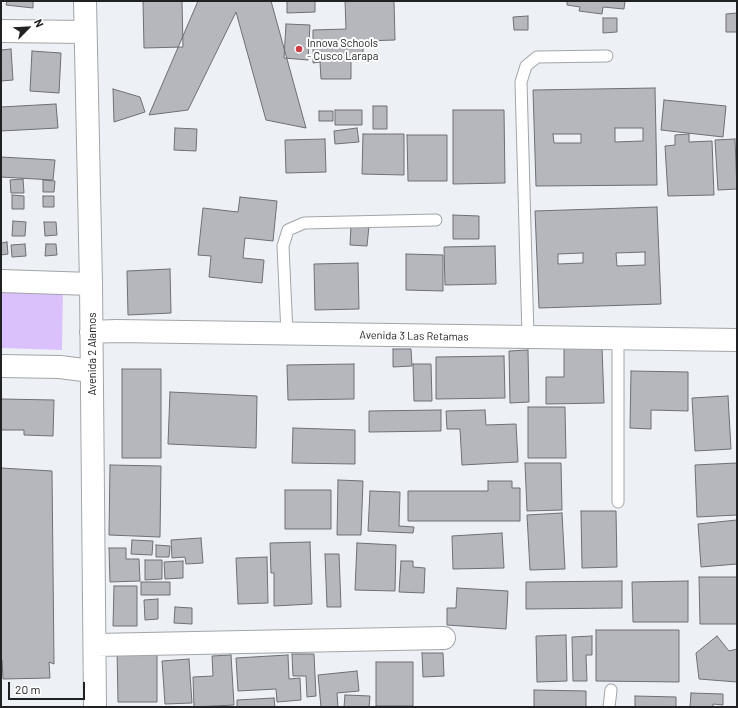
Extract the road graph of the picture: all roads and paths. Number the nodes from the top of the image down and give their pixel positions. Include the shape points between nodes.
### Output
1 (85, 1) edge
2 (1, 31) edge
3 (85, 32) junction
4 (607, 56) dead end
5 (436, 220) dead end
6 (1, 281) edge
7 (91, 284) junction
8 (92, 332) junction
9 (287, 334) junction
10 (528, 337) junction
11 (618, 338) junction
12 (737, 340) edge
13 (1, 366) edge
14 (91, 371) junction
15 (618, 502) dead end
16 (444, 638) dead end
17 (95, 645) junction
18 (611, 690) dead end
19 (95, 707) edge
20 (609, 707) edge

1 - 3 street, Avenida 2 Alamos
2 - 3 street
3 - 7 street, Avenida 2 Alamos
4 - 10 lane via 537,57 526,66 521,82
5 - 9 lane via 304,223 288,230 283,246
6 - 7 street
7 - 8 street, Avenida 2 Alamos
8 - 9 street, Avenida 3 Las Retamas
8 - 14 street, Avenida 2 Alamos
9 - 10 street, Avenida 3 Las Retamas
10 - 11 street, Avenida 3 Las Retamas
11 - 12 street, Avenida 3 Las Retamas
11 - 15 lane
13 - 14 street via 60,367
14 - 17 street, Avenida 2 Alamos
16 - 17 street
17 - 19 street, Avenida 2 Alamos
18 - 20 lane

